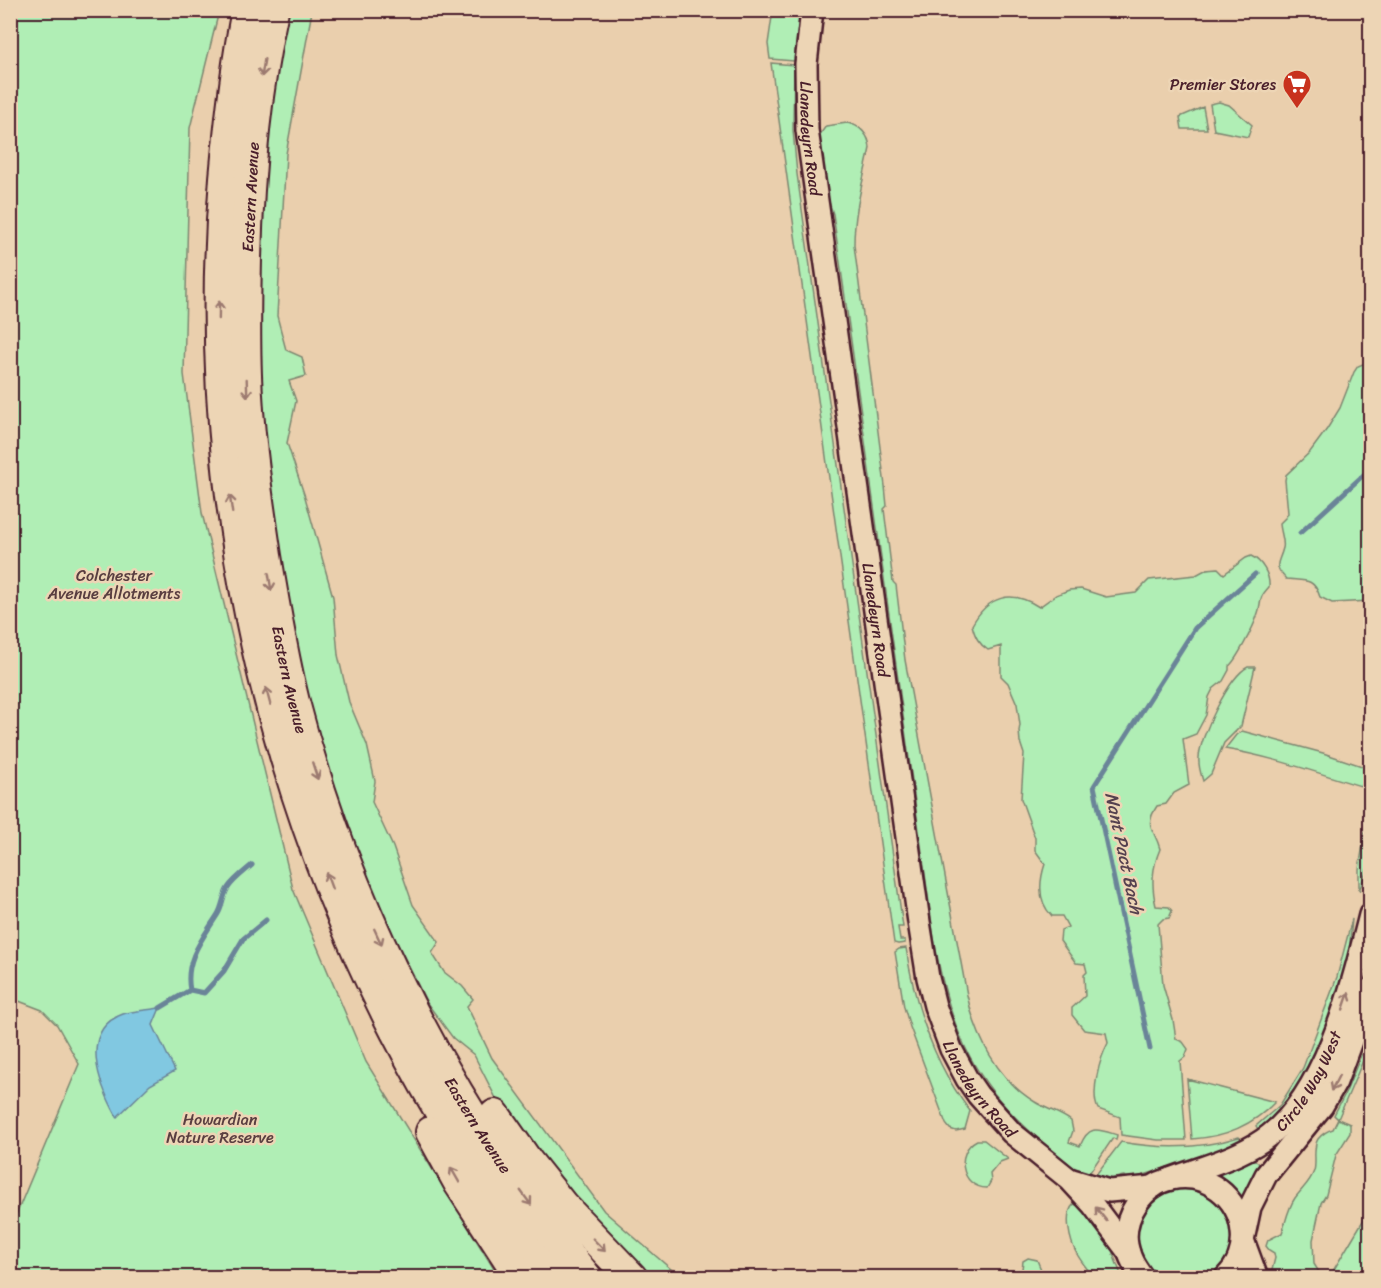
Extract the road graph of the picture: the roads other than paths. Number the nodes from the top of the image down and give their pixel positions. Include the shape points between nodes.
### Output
1 (247, 10) edge
2 (273, 10) edge
3 (812, 10) edge
4 (1371, 915) edge
5 (350, 936) junction
6 (399, 982) junction
7 (1371, 989) edge
8 (1069, 1179) junction
9 (1162, 1183) junction
10 (1243, 1240) junction
11 (1134, 1267) edge
12 (521, 1278) edge
13 (554, 1278) edge
14 (587, 1278) edge
15 (632, 1278) edge
16 (1225, 1278) edge
17 (1257, 1278) edge

5 -> 1 highway, Eastern Avenue via 295,791 267,695 249,617 230,492 219,318 221,225 230,121
2 -> 6 highway, Eastern Avenue via 255,122 247,221 246,395 255,481 276,622 297,713 347,864
3 - 8 street, Llanedeyrn Road via 806,64 807,130 928,978 951,1049 978,1095 1019,1139
9 -> 4 street, Circle Way West via 1246,1150 1275,1131 1293,1113 1312,1085 1335,1033
12 -> 5 highway via 459,1183 397,1072 371,1008
5 - 13 highway, Eastern Avenue via 395,1033 449,1128
6 -> 14 highway, Eastern Avenue via 491,1145
6 -> 15 highway via 440,1030 528,1162 571,1215
7 -> 10 street, Circle Way West via 1336,1082 1323,1106 1266,1175 1250,1207
8 - 9 street, Llanedeyrn Road via 1110,1191
11 -> 8 street, Llanedeyrn Road via 1101,1214
9 - 10 street via 1188,1177 1220,1190 1234,1204
9 - 11 street via 1135,1205 1127,1223 1126,1243
10 - 16 street, Circle Way West via 1239,1259
10 - 17 street

